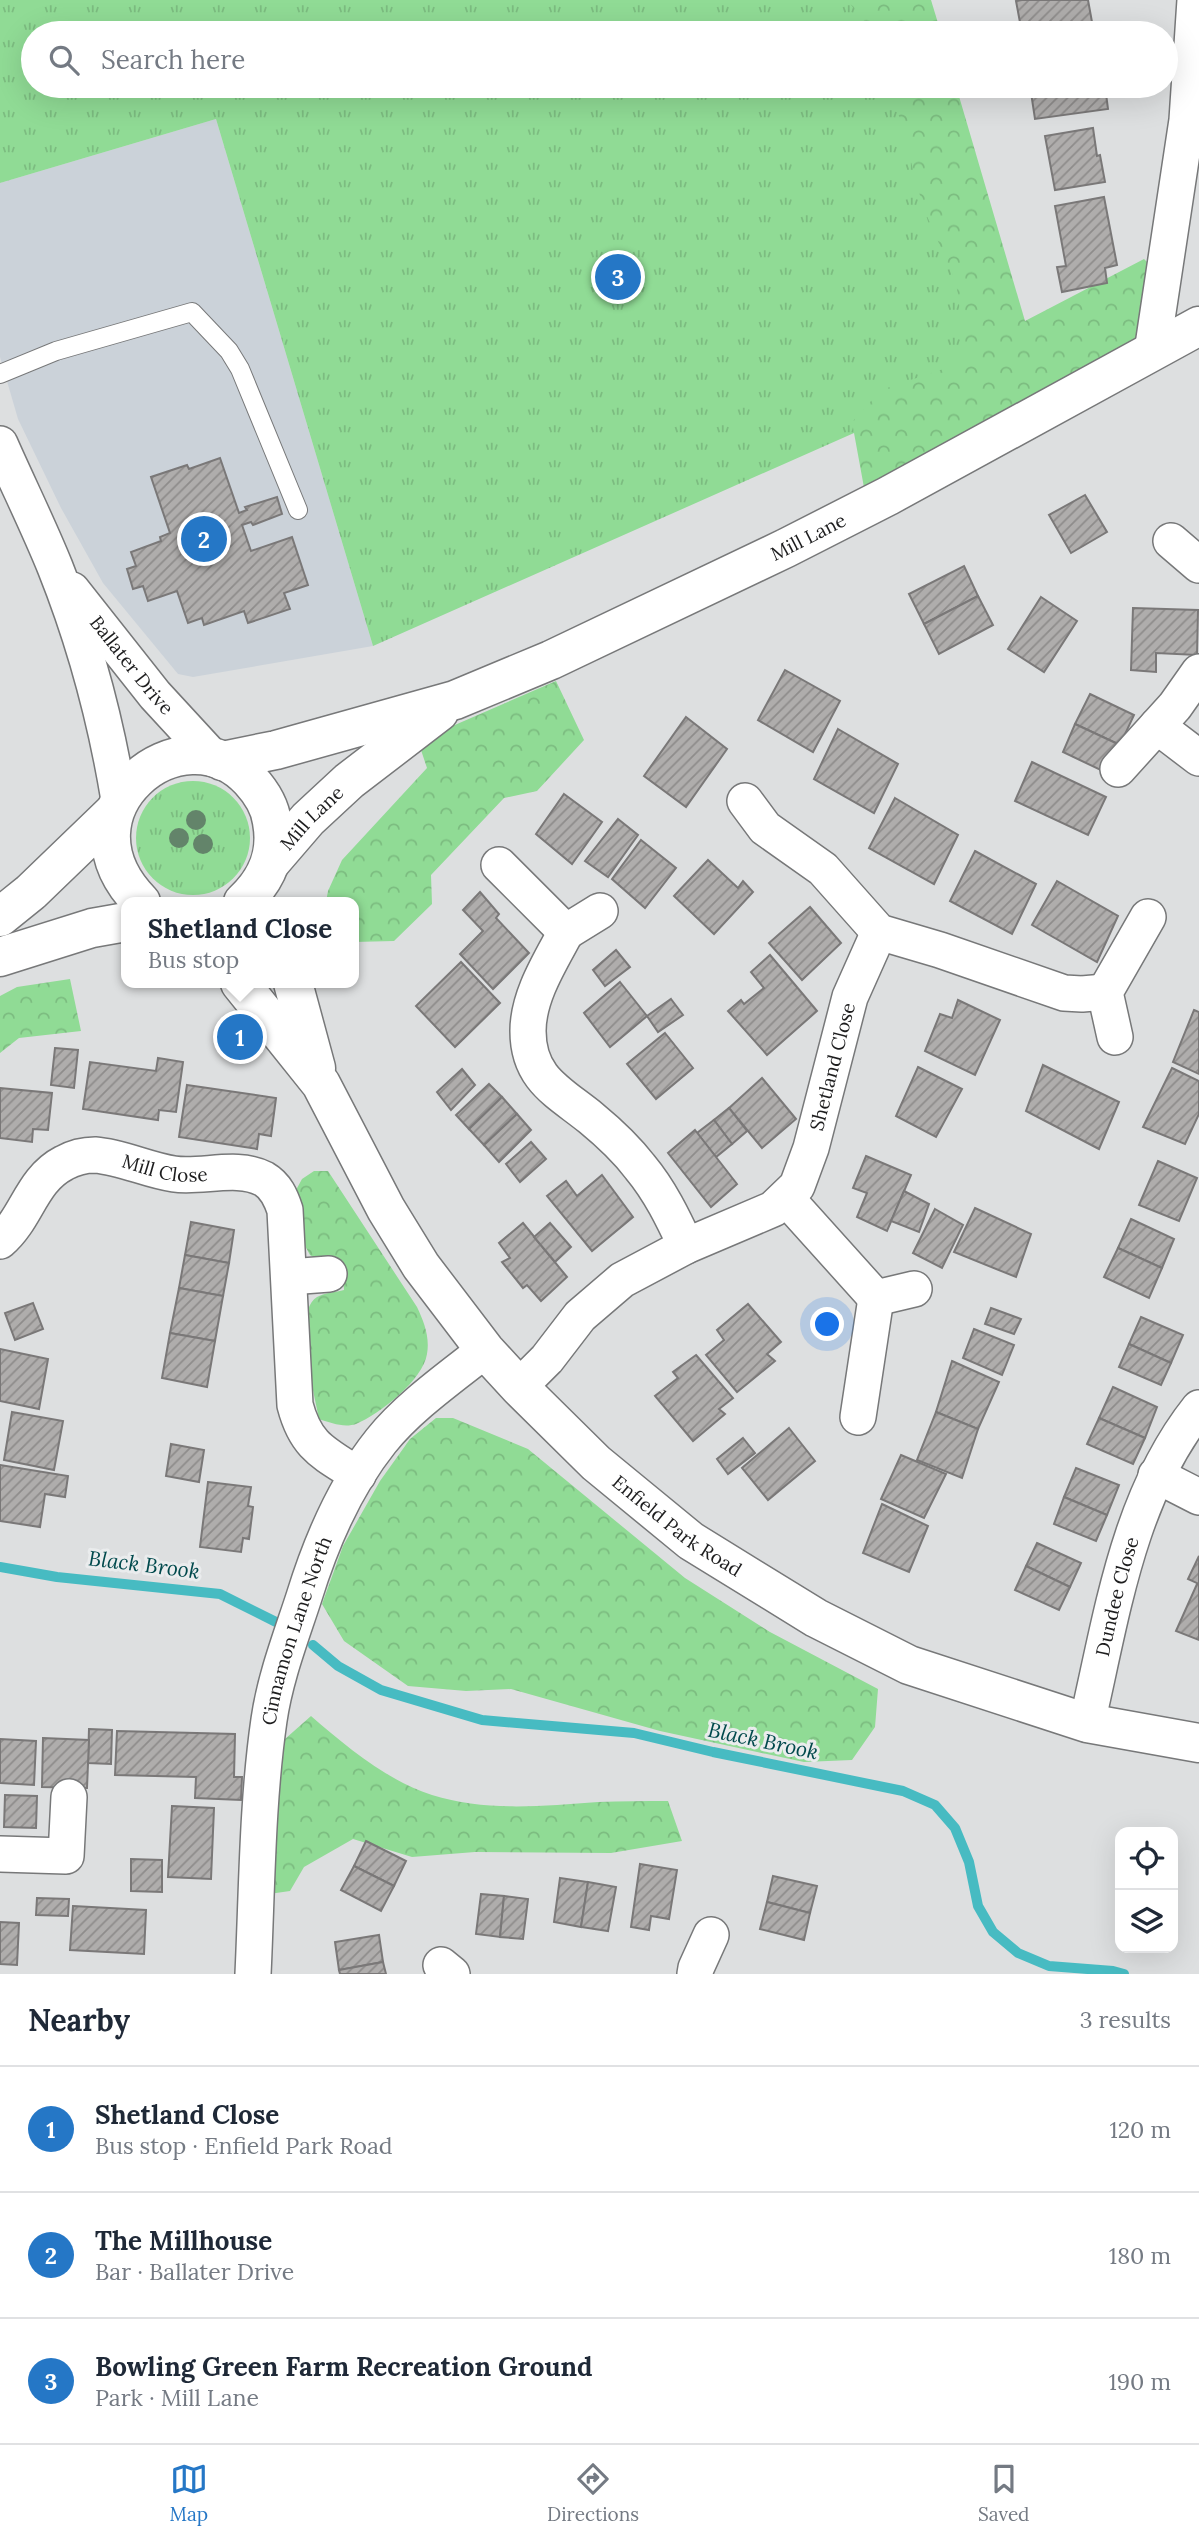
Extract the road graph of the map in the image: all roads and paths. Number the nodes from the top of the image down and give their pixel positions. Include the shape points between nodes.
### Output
1 (1195, 0) edge
2 (1172, 219) junction
3 (1199, 240) edge
4 (1199, 326) edge
5 (1152, 352) junction
6 (0, 374) edge
7 (0, 444) edge
8 (298, 510) dead end
9 (1171, 541) dead end
10 (1199, 565) edge
11 (55, 568) junction
12 (1199, 673) edge
13 (455, 700) junction
14 (1157, 726) junction
15 (1199, 758) edge
16 (218, 760) junction
17 (1118, 769) dead end
18 (745, 801) dead end
19 (117, 806) junction
20 (499, 865) dead end
21 (271, 878) edge
22 (136, 897) edge
23 (249, 897) edge
24 (600, 911) dead end
25 (0, 917) edge
26 (1148, 917) dead end
27 (121, 923) edge
28 (566, 932) junction
29 (879, 932) junction
30 (0, 957) edge
31 (244, 988) edge
32 (294, 988) edge
33 (1105, 992) junction
34 (1115, 1037) dead end
35 (321, 1084) junction
36 (786, 1198) junction
37 (0, 1241) edge
38 (686, 1245) junction
39 (329, 1274) dead end
40 (289, 1277) junction
41 (915, 1289) dead end
42 (876, 1298) junction
43 (485, 1350) junction
44 (519, 1387) junction
45 (1199, 1408) edge
46 (858, 1417) dead end
47 (358, 1475) junction
48 (1156, 1475) junction
49 (1199, 1497) edge
50 (1087, 1723) junction
51 (1199, 1743) edge
52 (69, 1797) dead end
53 (0, 1854) edge
54 (711, 1935) dead end
55 (253, 1974) edge
56 (695, 1974) edge

1 - 2 street via 1187,120
2 - 3 street
2 - 5 street
4 - 5 street, Mill Lane
5 - 13 street, Mill Lane via 797,542 551,660
6 - 8 lane via 56,351 192,312 221,341 240,369
7 - 11 street, Ballater Drive
9 - 10 street
11 - 16 street, Ballater Drive via 142,679
11 - 19 street, Ballater Drive via 95,687
12 - 14 street
13 - 16 street, Mill Lane via 276,750
13 - 21 street, Mill Lane via 349,781 308,819
14 - 15 street
14 - 17 street
16 - 19 street, Mill Lane via 193,756 150,768 132,782
16 - 21 street via 244,774 271,814 275,838
18 - 29 street via 765,828 823,869
19 - 22 street via 110,836 114,861 124,884
19 - 25 street, Mill Lane
20 - 28 street
21 - 23 street, Mill Lane
24 - 28 street
26 - 33 street
27 - 30 street
28 - 38 street via 531,1007 527,1031 531,1057 562,1098 591,1118 640,1166 666,1203
29 - 33 street via 1064,993
29 - 36 street, Shetland Close via 850,997 805,1170
31 - 35 street, Enfield Park Road
32 - 35 street, Enfield Park Road
33 - 34 street
35 - 43 street, Enfield Park Road via 421,1266
36 - 38 street, Shetland Close via 773,1209
36 - 42 street
37 - 40 street, Mill Close via 44,1177 78,1157 110,1157 173,1174 243,1173 271,1184 282,1200
38 - 44 street, Shetland Close via 605,1292
39 - 40 street
40 - 47 street, Mill Close via 295,1405 302,1427 313,1444
41 - 42 street
42 - 46 street
43 - 44 street, Enfield Park Road
43 - 47 street, Cinnamon Lane North via 396,1425
44 - 50 street, Enfield Park Road via 596,1463 691,1541 816,1618 909,1665
45 - 48 street, Dundee Close
47 - 55 street, Cinnamon Lane North via 313,1569 277,1680 263,1776
48 - 49 street
48 - 50 street, Dundee Close via 1119,1582
50 - 51 street, Enfield Park Road
52 - 53 street via 66,1856
54 - 56 street

